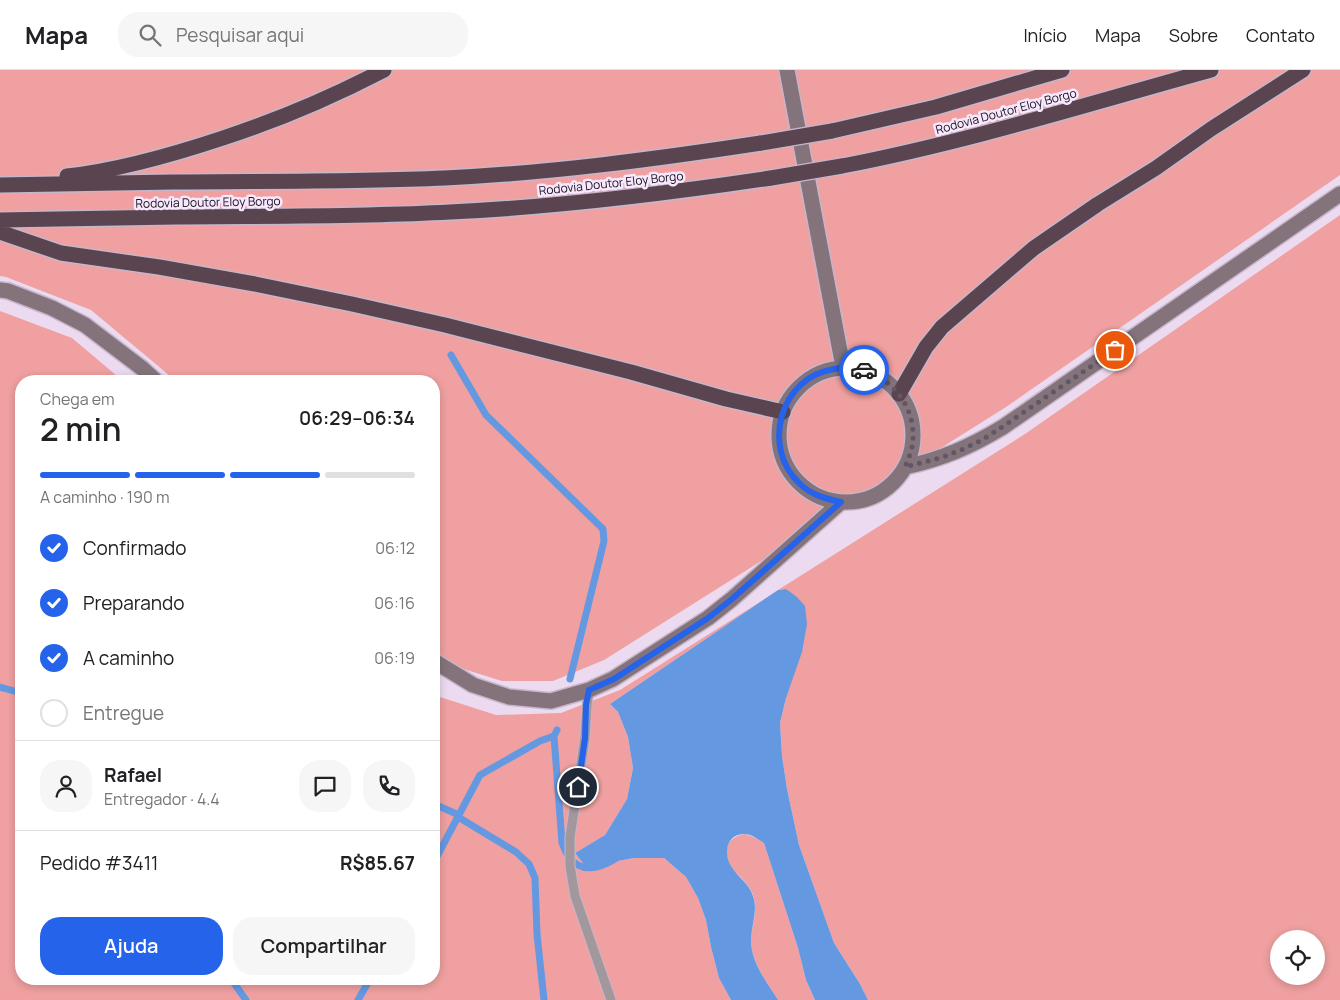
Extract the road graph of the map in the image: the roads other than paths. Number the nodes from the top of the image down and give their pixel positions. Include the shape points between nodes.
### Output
1 (384, 70) edge
2 (787, 70) edge
3 (1062, 70) edge
4 (1210, 70) edge
5 (1303, 70) edge
6 (0, 184) edge
7 (1340, 194) edge
8 (0, 220) edge
9 (0, 232) edge
10 (0, 290) edge
11 (843, 368) junction
12 (150, 375) edge
13 (899, 394) junction
14 (783, 412) junction
15 (905, 467) junction
16 (841, 502) junction
17 (440, 665) edge
18 (589, 690) junction
19 (611, 1000) edge

1 - 6 highway via 309,106 196,147 137,164 80,175
2 - 11 street
3 - 6 highway, Rodovia Doutor Eloy Borgo, bridge via 936,107 832,130 599,165 446,178
4 - 8 highway, Rodovia Doutor Eloy Borgo, bridge via 1010,127 868,161 689,190 525,208 451,212
5 - 13 highway via 1034,248 942,326
7 - 15 street via 982,440 924,463
9 - 14 highway via 61,252 255,284 444,325
10 - 12 street via 52,308 85,325
11 - 13 street via 874,374
11 - 14 street via 813,376 800,386
13 - 15 street via 912,422 911,452
14 - 16 street via 779,442 790,472 812,493
15 - 16 street via 878,494
16 - 18 street via 708,618 614,679
17 - 18 street via 473,685 509,697 551,701
18 - 19 lane via 570,837 570,866 575,896

